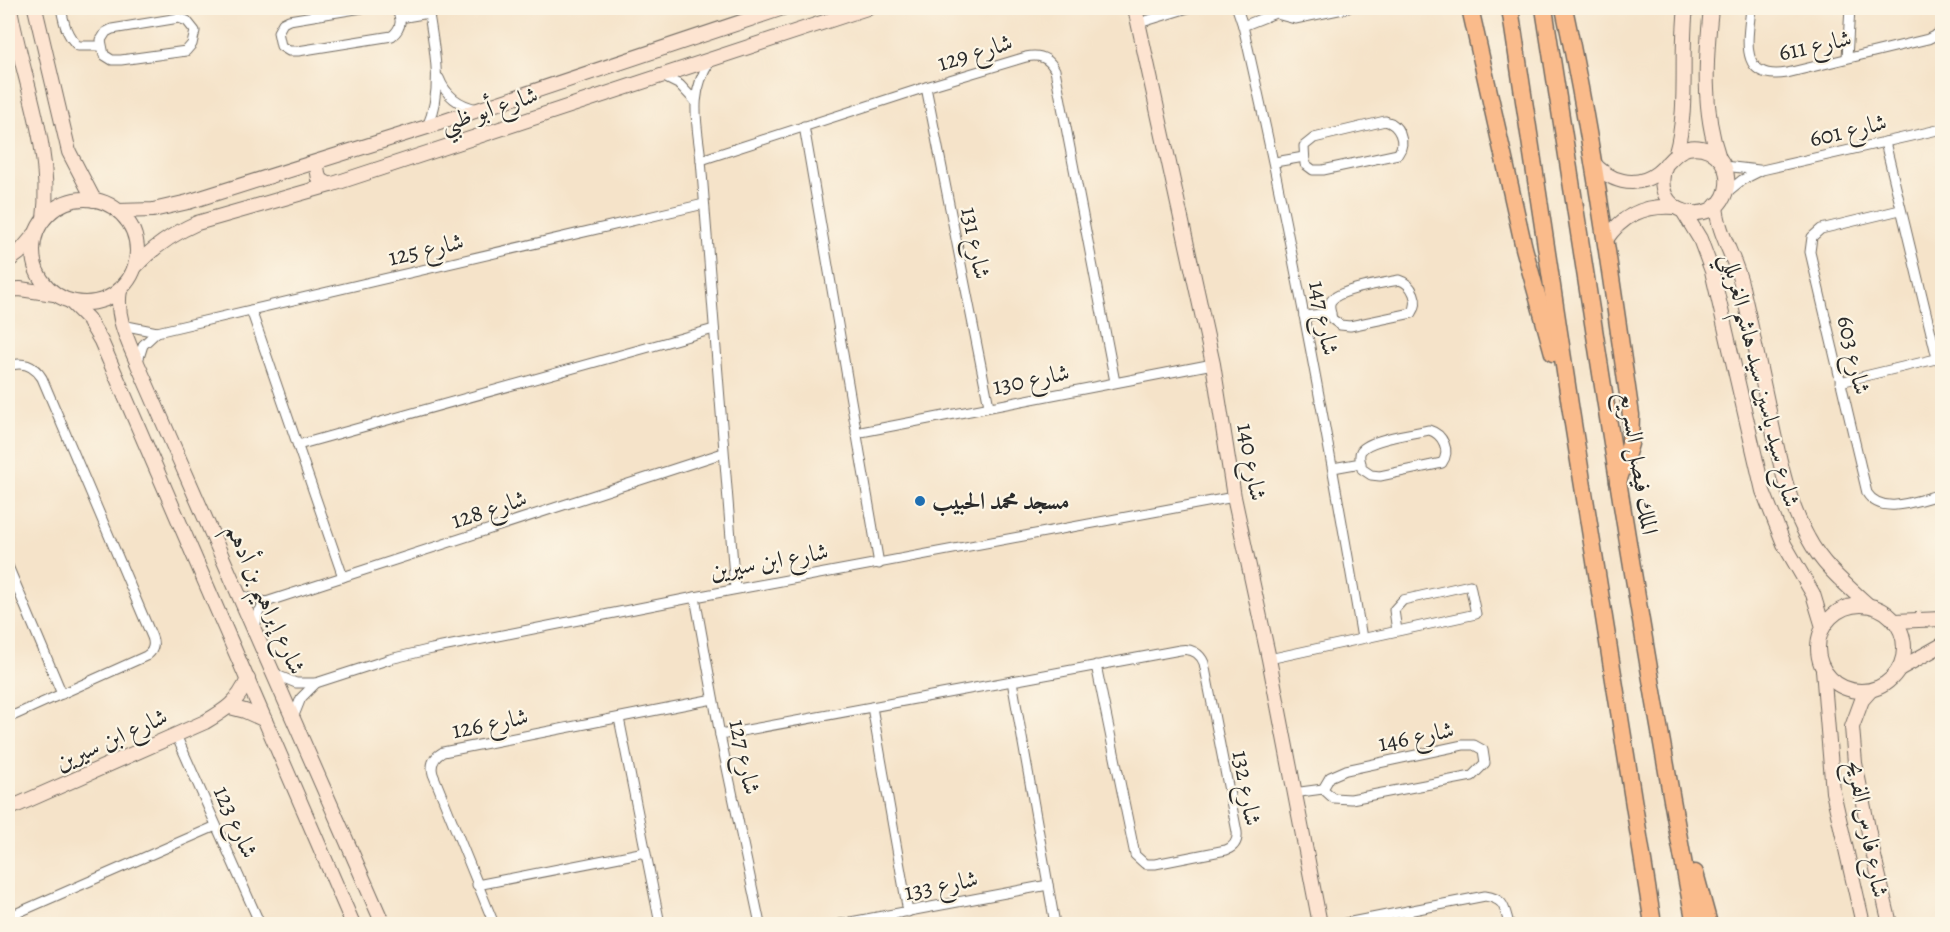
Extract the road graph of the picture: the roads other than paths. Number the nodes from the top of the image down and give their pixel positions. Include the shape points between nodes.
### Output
1 (10, 8) edge
2 (35, 8) edge
3 (61, 8) edge
4 (362, 8) edge
5 (394, 8) edge
6 (783, 8) edge
7 (867, 8) edge
8 (1136, 8) edge
9 (1188, 8) edge
10 (1237, 8) edge
11 (1348, 8) edge
12 (1470, 8) edge
13 (1510, 8) edge
14 (1544, 8) edge
15 (1564, 8) edge
16 (1686, 8) edge
17 (1711, 8) edge
18 (1751, 8) edge
19 (1850, 8) edge
20 (429, 10) edge
21 (1277, 10) edge
22 (400, 18) junction
23 (1139, 23) junction
24 (1243, 26) junction
25 (1942, 32) edge
26 (101, 46) junction
27 (713, 58) junction
28 (1847, 58) junction
29 (438, 73) junction
30 (659, 76) junction
31 (926, 87) junction
32 (695, 101) junction
33 (56, 104) junction
34 (33, 109) junction
35 (479, 110) junction
36 (804, 126) junction
37 (427, 127) junction
38 (1942, 129) edge
39 (1885, 142) junction
40 (1676, 153) junction
41 (1304, 157) junction
42 (701, 160) junction
43 (320, 161) junction
44 (1275, 162) junction
45 (1592, 162) junction
46 (1722, 162) junction
47 (1666, 164) junction
48 (1762, 170) junction
49 (330, 185) junction
50 (94, 200) junction
51 (1720, 200) junction
52 (705, 204) junction
53 (1679, 209) junction
54 (1900, 210) junction
55 (118, 211) junction
56 (44, 219) junction
57 (35, 234) junction
58 (1605, 241) junction
59 (8, 261) edge
60 (135, 267) junction
61 (8, 290) edge
62 (120, 290) junction
63 (54, 294) junction
64 (70, 301) junction
65 (251, 310) junction
66 (1331, 313) junction
67 (1304, 316) junction
68 (122, 325) junction
69 (714, 329) junction
70 (157, 332) junction
71 (1940, 358) edge
72 (1213, 364) junction
73 (138, 365) junction
74 (8, 366) edge
75 (1115, 382) junction
76 (1840, 382) junction
77 (1570, 405) junction
78 (988, 406) junction
79 (856, 433) junction
80 (298, 445) junction
81 (723, 453) junction
82 (1361, 463) junction
83 (1333, 468) junction
84 (1618, 482) junction
85 (1942, 494) edge
86 (1234, 497) junction
87 (879, 564) junction
88 (8, 566) edge
89 (343, 577) junction
90 (735, 590) junction
91 (240, 596) junction
92 (696, 597) junction
93 (266, 602) junction
94 (1868, 605) junction
95 (1942, 619) edge
96 (1895, 621) junction
97 (1823, 627) junction
98 (255, 630) junction
99 (1397, 631) junction
100 (1362, 638) junction
101 (1942, 645) edge
102 (1269, 659) junction
103 (1096, 665) junction
104 (272, 669) junction
105 (1823, 669) junction
106 (1899, 669) junction
107 (248, 679) junction
108 (1012, 681) junction
109 (316, 683) junction
110 (1870, 691) junction
111 (62, 694) junction
112 (713, 699) junction
113 (230, 707) junction
114 (872, 707) junction
115 (8, 718) edge
116 (293, 718) junction
117 (619, 718) junction
118 (266, 720) junction
119 (176, 735) junction
120 (720, 735) junction
121 (1666, 772) junction
122 (1323, 789) junction
123 (1293, 793) junction
124 (8, 809) edge
125 (216, 826) junction
126 (645, 852) junction
127 (477, 885) junction
128 (1048, 885) junction
129 (1647, 896) junction
130 (1407, 911) junction
131 (908, 912) junction
132 (8, 917) edge
133 (258, 924) edge
134 (354, 924) edge
135 (383, 924) edge
136 (494, 924) edge
137 (660, 924) edge
138 (760, 924) edge
139 (840, 924) edge
140 (1055, 924) edge
141 (1320, 924) edge
142 (1341, 924) edge
143 (1410, 924) edge
144 (1509, 924) edge
145 (1648, 924) edge
146 (1653, 924) edge
147 (1695, 924) edge
148 (1709, 924) edge
149 (1863, 924) edge
150 (1890, 924) edge

1 - 34 street
2 - 33 street
3 - 26 street via 70,39 78,46
4 - 22 street via 289,20 278,32 281,46 298,51 392,36 398,30
5 - 22 street
6 - 35 street, شارع أبو ظبي
7 - 27 street, شارع أبو ظبي
8 - 23 street, شارع 140
9 - 23 street
10 - 24 street, شارع 147
11 - 21 street via 1295,19 1286,18
12 - 77 highway via 1524,248
13 - 77 highway
14 - 84 highway, الملك فيصل السريع
15 - 45 highway
16 - 40 street via 1682,124
17 - 46 street via 1708,109 1711,134
18 - 28 street, شارع 611 via 1747,48 1751,61 1761,71 1780,74
19 - 28 street
20 - 22 street
20 - 29 street
21 - 24 street
23 - 72 street, شارع 140
24 - 44 street, شارع 147
25 - 28 street, شارع 611 via 1928,39
26 - 26 street via 104,55 112,60 186,51 195,31 188,21 179,18 112,29 102,37
27 - 30 street, شارع أبو ظبي
27 - 32 street via 702,76
29 - 35 street via 452,98
29 - 37 street via 436,101
30 - 32 street via 680,85
30 - 49 street, شارع أبو ظبي
31 - 36 street, شارع 129
31 - 75 street, شارع 129 via 1033,55 1052,64
31 - 78 street, شارع 131
32 - 42 street
33 - 34 street via 48,115 39,115
33 - 50 street via 69,152
34 - 56 street via 46,175
35 - 37 street, شارع أبو ظبي
36 - 42 street, شارع 129
36 - 79 street
37 - 43 street, شارع أبو ظبي
38 - 39 street, شارع 601
39 - 48 street, شارع 601
39 - 54 street
40 - 46 street via 1703,148
40 - 47 street
41 - 41 street via 1308,167 1323,170 1393,156 1402,146 1398,128 1385,121 1314,138 1304,146
41 - 44 street
42 - 52 street
43 - 49 street via 316,173
43 - 55 street, شارع أبو ظبي via 171,207
44 - 67 street, شارع 147
45 - 47 street via 1614,179 1632,182 1655,174
45 - 58 highway
46 - 48 street, شارع 601
46 - 51 street via 1728,182
47 - 53 street via 1662,187 1666,198
48 - 51 street, شارع 601 via 1742,180
49 - 60 street, شارع أبو ظبي via 183,229 157,245
50 - 55 street
50 - 56 street via 66,202
51 - 53 street via 1706,211
51 - 94 street, شارع سيد ياسين سيد هاشم الغربللي via 1719,226 1741,283 1791,499 1818,554
52 - 65 street, شارع 125
52 - 69 street
53 - 58 street via 1653,207 1634,213 1617,225
53 - 97 street, شارع سيد ياسين سيد هاشم الغربللي via 1700,238 1713,271 1763,492 1784,544 1813,594
54 - 71 street
54 - 76 street, شارع 603 via 1821,229 1810,242
55 - 60 street via 135,236
56 - 57 street
57 - 59 street
57 - 63 street via 35,267
58 - 84 highway via 1631,415 1630,444
60 - 62 street
61 - 63 street
62 - 64 street via 100,301
62 - 68 street, شارع إبراهيم بن أدهم
63 - 64 street
64 - 107 street, شارع إبراهيم بن أدهم via 101,340
65 - 70 street, شارع 125
65 - 80 street
66 - 66 street via 1335,322 1350,326 1407,316 1415,306 1410,284 1399,280 1340,294 1330,302
66 - 67 street
67 - 83 street, شارع 147
68 - 70 street, شارع 125
68 - 73 street, شارع إبراهيم بن أدهم
69 - 80 street
69 - 81 street
70 - 73 street via 142,345
71 - 76 street
72 - 75 street, شارع 130
72 - 86 street, شارع 140
73 - 91 street, شارع إبراهيم بن أدهم
74 - 111 street via 28,365 42,378 153,641 153,649 146,656
75 - 78 street, شارع 130
76 - 85 street, شارع 603 via 1870,498 1891,506
77 - 129 highway
78 - 79 street, شارع 130
79 - 87 street
80 - 89 street
81 - 89 street, شارع 128
81 - 90 street
82 - 82 street via 1365,472 1380,476 1437,466 1446,456 1442,438 1429,430 1371,444 1361,452
82 - 83 street
83 - 100 street, شارع 147
84 - 121 highway, الملك فيصل السريع
86 - 87 street, شارع ابن سيرين
86 - 102 street, شارع 140
87 - 90 street, شارع ابن سيرين
88 - 111 street
89 - 93 street, شارع 128
90 - 92 street, شارع ابن سيرين
91 - 93 street
91 - 98 street, شارع إبراهيم بن أدهم
92 - 109 street, شارع ابن سيرين via 432,649
92 - 112 street, شارع 127
93 - 98 street via 258,613
94 - 96 street
94 - 97 street via 1842,609
95 - 96 street
96 - 106 street via 1904,644
97 - 105 street via 1818,640
98 - 104 street, شارع إبراهيم بن أدهم
99 - 99 street via 1476,614 1470,585 1403,600 1394,610
99 - 100 street
100 - 102 street
101 - 106 street
102 - 123 street, شارع 140
103 - 103 street, شارع 132 via 1134,855 1145,864 1155,864 1233,847 1237,832 1202,659 1185,649
103 - 108 street, شارع 132
104 - 109 street, شارع ابن سيرين via 296,683
104 - 116 street, شارع إبراهيم بن أدهم
105 - 110 street via 1843,688
105 - 149 street, شارع فارس الفريح via 1833,792
106 - 110 street via 1882,687
107 - 113 street, شارع ابن سيرين
107 - 118 street, شارع إبراهيم بن أدهم
108 - 114 street, شارع 132
108 - 128 street
109 - 116 street via 301,698
110 - 150 street, شارع فارس الفريح via 1862,700 1852,727 1855,763
111 - 115 street
112 - 117 street, شارع 126
112 - 120 street, شارع 127
113 - 118 street
113 - 119 street, شارع ابن سيرين
114 - 120 street, شارع 132
114 - 131 street
116 - 135 street, شارع إبراهيم بن أدهم
117 - 126 street
117 - 127 street, شارع 126 via 443,752 435,758 433,774
118 - 134 street, شارع إبراهيم بن أدهم
119 - 124 street, شارع ابن سيرين
119 - 125 street, شارع 123
120 - 138 street, شارع 127
121 - 147 highway, الملك فيصل السريع
121 - 148 highway
122 - 122 street, شارع 146 via 1333,798 1350,799 1472,776 1485,762 1483,750 1463,745 1346,770 1330,777
122 - 123 street, شارع 146
123 - 141 street, شارع 140
125 - 132 street
125 - 133 street, شارع 123
126 - 127 street
126 - 137 street
127 - 136 street, شارع 126
128 - 131 street, شارع 133
128 - 140 street
129 - 145 highway
129 - 146 highway
130 - 142 street
130 - 143 street
130 - 144 street via 1485,896 1503,903
131 - 139 street, شارع 133

